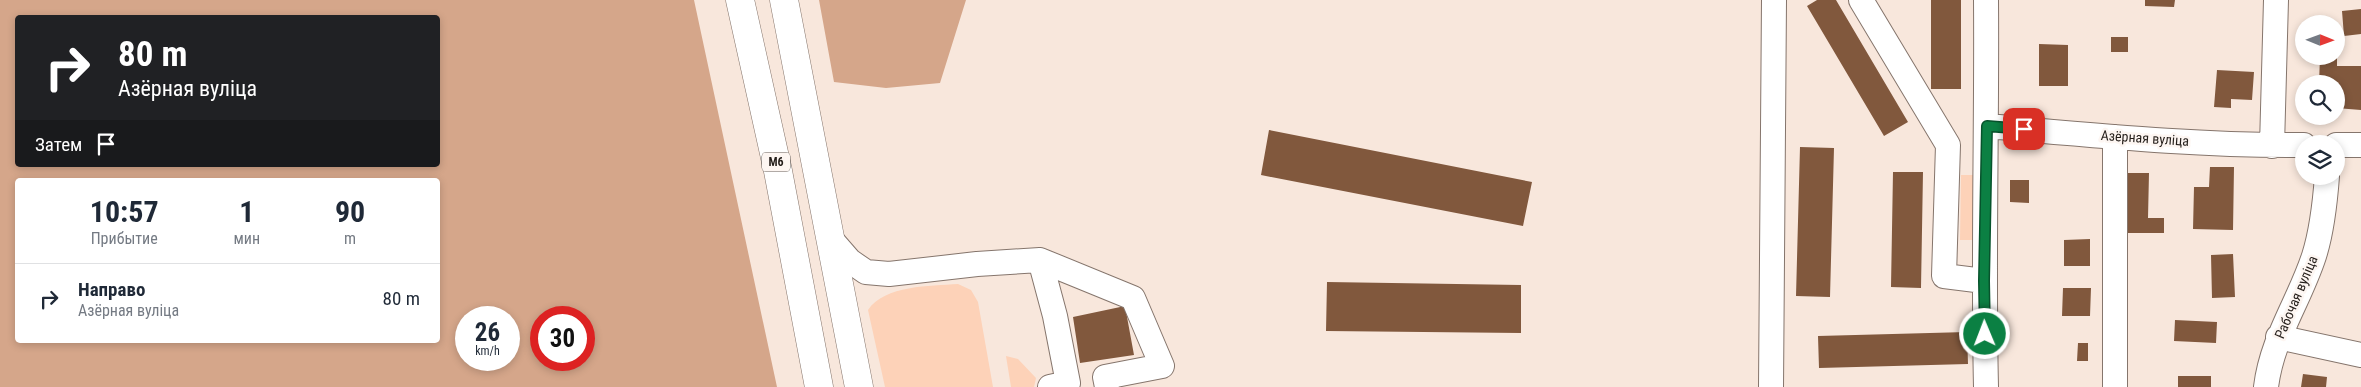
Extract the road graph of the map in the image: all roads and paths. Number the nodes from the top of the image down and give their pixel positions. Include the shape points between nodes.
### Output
1 (740, 0) edge
2 (784, 0) edge
3 (1774, 0) edge
4 (1861, 0) edge
5 (1986, 0) edge
6 (2276, 0) edge
7 (1987, 126) junction
8 (2115, 137) junction
9 (2295, 145) edge
10 (2345, 145) edge
11 (2361, 145) edge
12 (2272, 146) junction
13 (2326, 185) edge
14 (830, 238) junction
15 (1040, 260) junction
16 (1984, 281) junction
17 (2278, 337) junction
18 (2361, 355) edge
19 (1164, 377) edge
20 (1106, 382) edge
21 (1059, 385) edge
22 (819, 387) edge
23 (859, 387) edge
24 (1771, 387) edge
25 (1986, 387) edge
26 (2115, 387) edge
27 (2266, 387) edge

1 - 22 highway, М6 via 778,171
2 - 14 highway
3 - 24 street
4 - 16 street via 1948,145 1944,276
5 - 7 street
6 - 12 street
7 - 8 street, Азёрная вуліца
7 - 16 street
8 - 12 street, Азёрная вуліца
8 - 26 street
9 - 12 street, Азёрная вуліца
10 - 11 street
13 - 17 street, Рабочая вуліца via 2314,256
14 - 15 street via 850,261 866,272 889,274
14 - 23 highway
15 - 19 street via 1133,298
15 - 21 street via 1055,316
16 - 25 street
17 - 18 street
17 - 27 street, Рабочая вуліца
19 - 20 street
20 - 21 street

